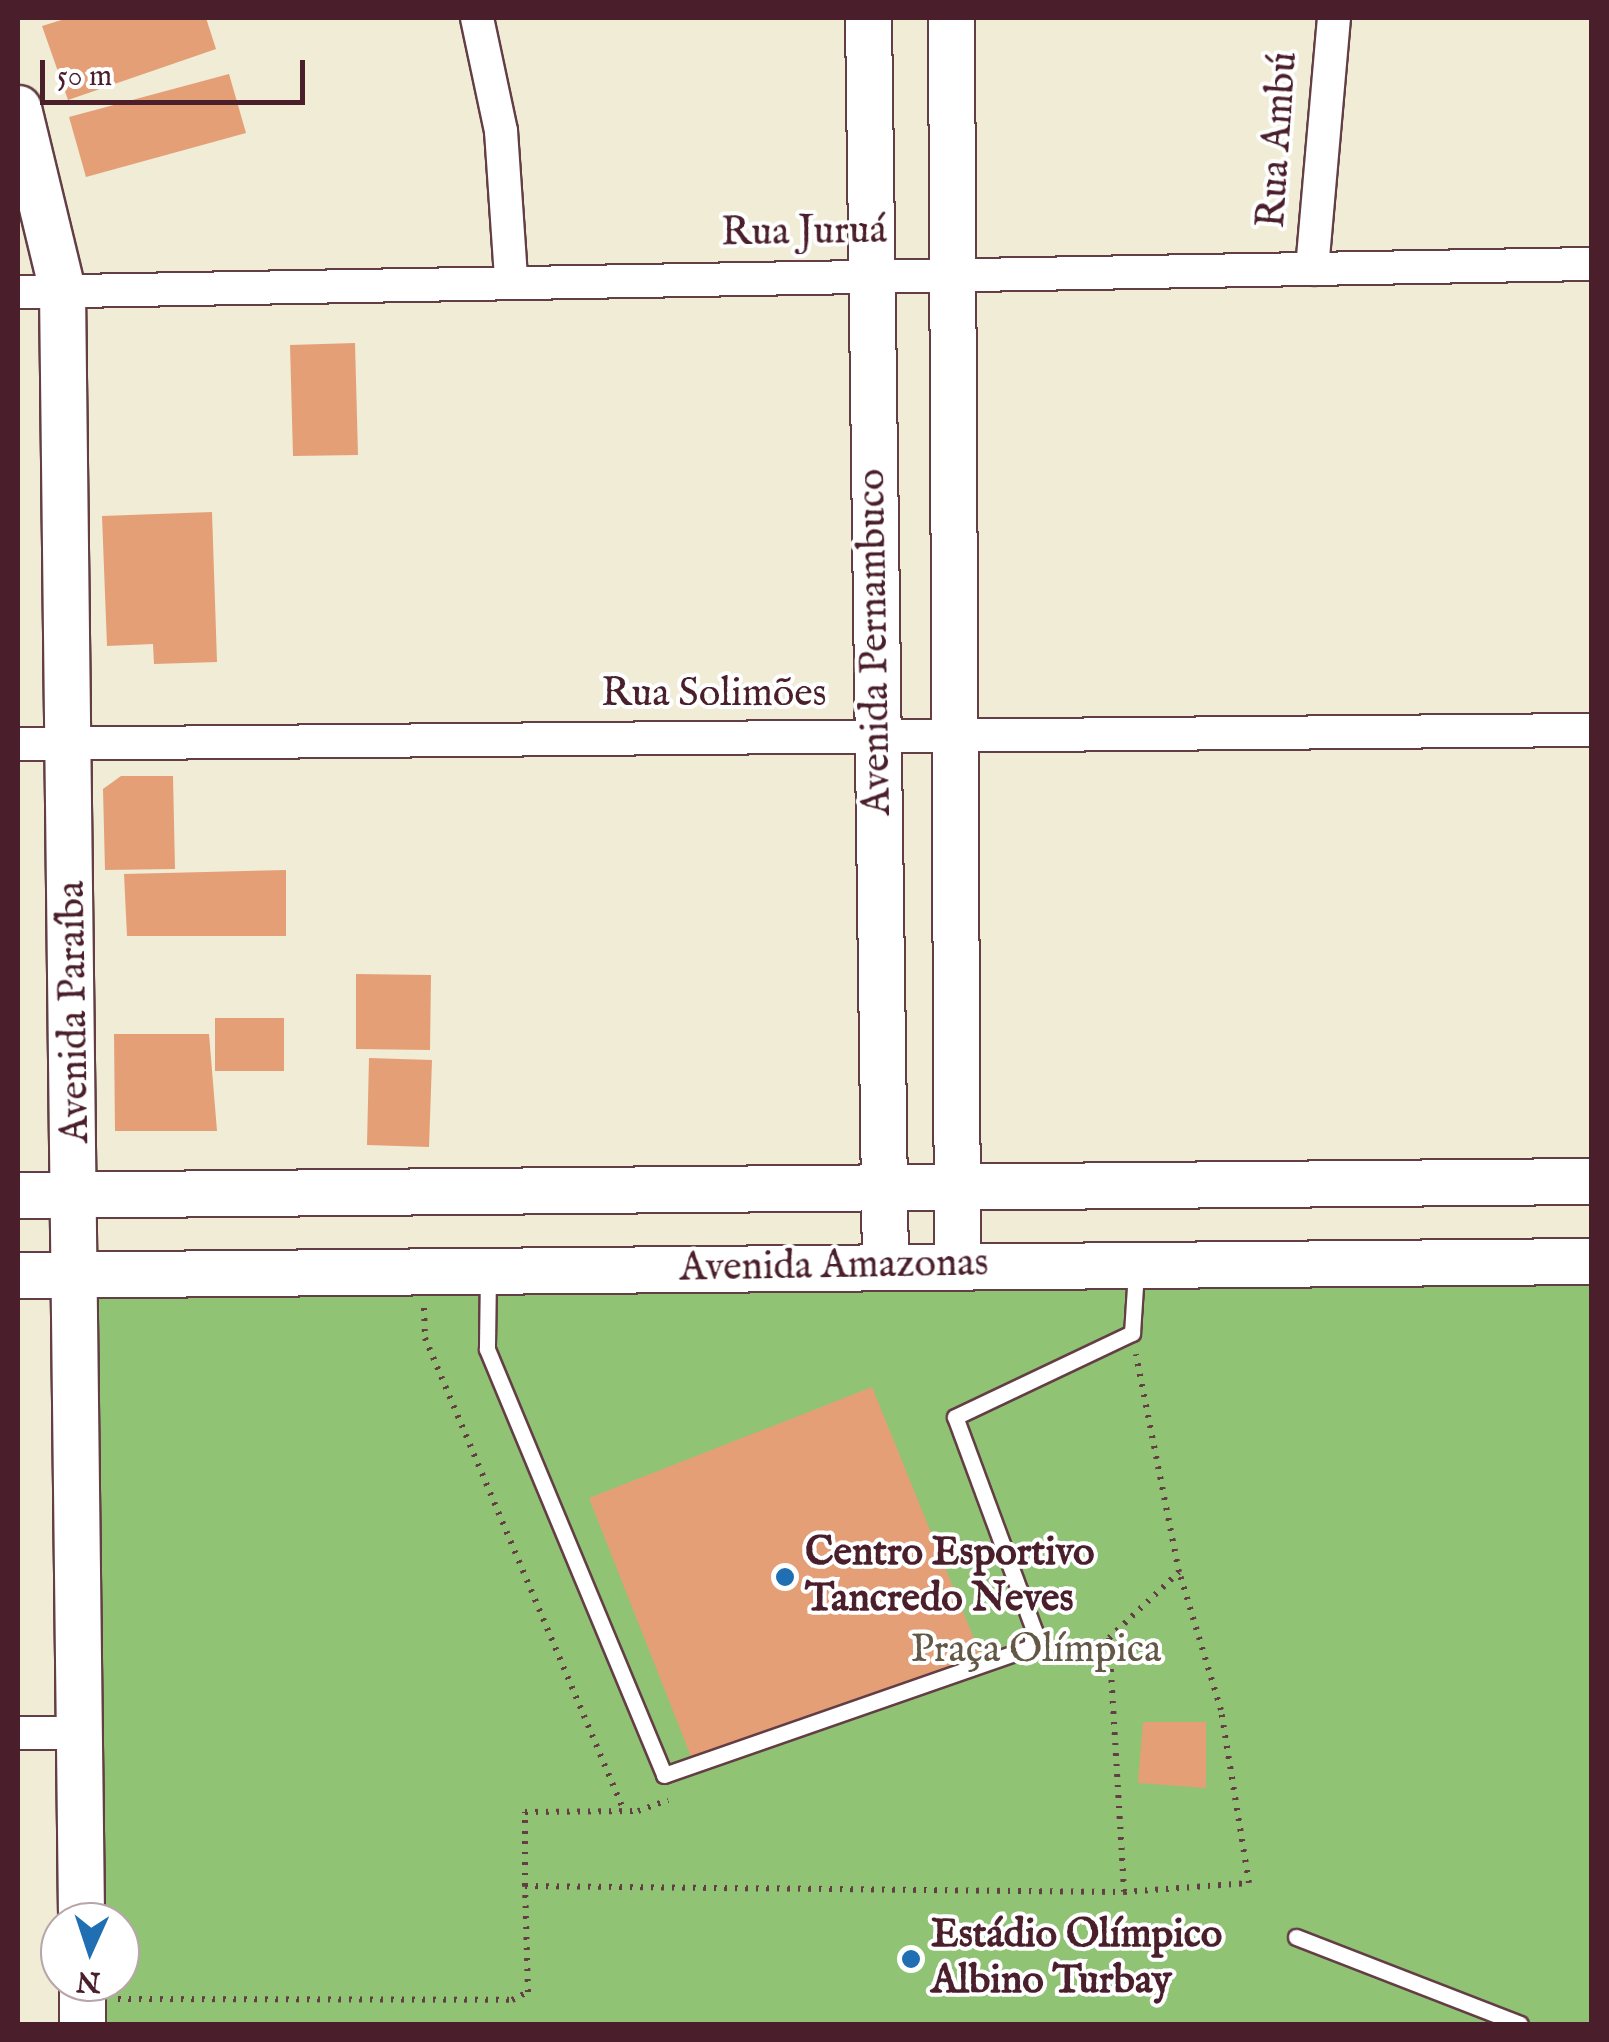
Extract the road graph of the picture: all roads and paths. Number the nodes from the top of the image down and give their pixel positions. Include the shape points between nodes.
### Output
1 (477, 18) edge
2 (868, 18) edge
3 (951, 18) edge
4 (1334, 18) edge
5 (18, 108) edge
6 (1592, 264) edge
7 (1312, 268) junction
8 (952, 274) junction
9 (871, 276) junction
10 (511, 278) junction
11 (62, 290) junction
12 (18, 292) edge
13 (1592, 730) edge
14 (878, 736) junction
15 (954, 736) junction
16 (70, 743) junction
17 (18, 744) edge
18 (1592, 1181) edge
19 (957, 1187) junction
20 (884, 1188) junction
21 (18, 1195) edge
22 (78, 1195) junction
23 (1592, 1260) edge
24 (1137, 1262) junction
25 (885, 1266) junction
26 (957, 1266) junction
27 (424, 1270) junction
28 (488, 1270) junction
29 (76, 1273) junction
30 (18, 1276) edge
31 (1132, 1333) junction
32 (1179, 1572) junction
33 (18, 1733) edge
34 (80, 1733) junction
35 (624, 1811) dead end
36 (1124, 1892) junction
37 (81, 1902) edge
38 (1296, 1936) dead end
39 (140, 2002) edge
40 (1520, 2024) edge

1 - 10 street via 502,131
2 - 9 main road, Avenida Pernambuco
3 - 8 main road, Avenida Pernambuco
4 - 7 street, Rua Ambú
5 - 11 main road, Avenida Paraíba
6 - 7 street, Rua Juruá
7 - 8 street, Rua Juruá
8 - 9 street, Rua Juruá
8 - 15 main road, Avenida Pernambuco
9 - 10 street, Rua Juruá
9 - 14 main road, Avenida Pernambuco
10 - 11 street, Rua Juruá
11 - 12 street, Rua Juruá
11 - 16 main road, Avenida Paraíba
13 - 15 street, Rua Solimões
14 - 15 street, Rua Solimões
14 - 16 street, Rua Solimões
14 - 20 main road, Avenida Pernambuco
15 - 19 main road, Avenida Pernambuco
16 - 17 street, Rua Solimões
16 - 22 main road, Avenida Paraíba
18 - 19 main road, Avenida Amazonas
19 - 20 main road, Avenida Amazonas
19 - 26 main road, Avenida Pernambuco
20 - 22 main road, Avenida Amazonas
20 - 25 main road, Avenida Pernambuco
21 - 22 main road, Avenida Amazonas
22 - 29 main road, Avenida Paraíba
23 - 24 main road, Avenida Amazonas
24 - 26 main road, Avenida Amazonas
24 - 31 lane
25 - 26 main road, Avenida Amazonas
25 - 28 main road, Avenida Amazonas
27 - 28 main road, Avenida Amazonas
27 - 29 main road, Avenida Amazonas
27 - 35 path via 425,1338
28 - 31 lane via 487,1349 664,1775 1031,1647 1034,1630 956,1417
29 - 30 main road, Avenida Amazonas
29 - 34 main road, Avenida Paraíba
31 - 32 path
32 - 36 path via 1109,1638
32 - 36 path via 1221,1710 1249,1884
33 - 34 street
34 - 37 main road, Avenida Paraíba
36 - 39 path via 526,1886 528,1992 512,2000
38 - 40 lane

